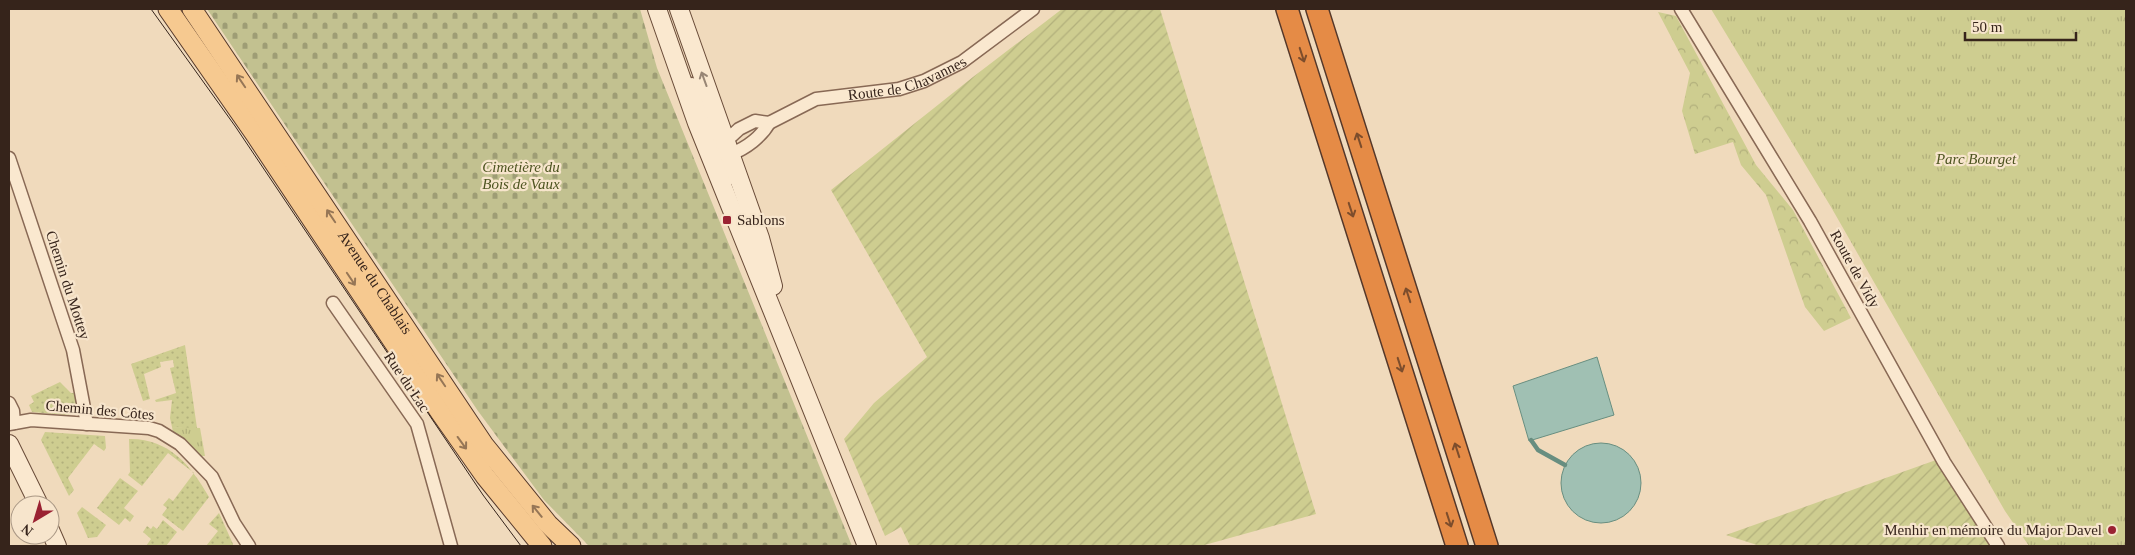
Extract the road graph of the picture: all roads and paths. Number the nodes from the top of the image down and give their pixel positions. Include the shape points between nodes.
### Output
1 (168, 9) edge
2 (192, 9) edge
3 (659, 9) edge
4 (679, 9) edge
5 (1033, 9) edge
6 (1287, 9) edge
7 (1317, 9) edge
8 (1681, 9) edge
9 (718, 118) junction
10 (769, 123) junction
11 (739, 129) junction
12 (732, 148) junction
13 (9, 158) edge
14 (754, 243) junction
15 (333, 303) dead end
16 (9, 403) edge
17 (11, 423) edge
18 (87, 424) junction
19 (9, 444) edge
20 (33, 495) edge
21 (532, 538) edge
22 (249, 546) edge
23 (452, 546) edge
24 (542, 546) edge
25 (571, 546) edge
26 (867, 546) edge
27 (1457, 546) edge
28 (1487, 546) edge
29 (1998, 546) edge

1 -> 21 main road, Avenue du Chablais via 256,134 440,412
25 -> 2 main road, Avenue du Chablais via 548,524 484,445
3 - 12 street via 672,28 714,140
3 - 14 main road via 686,95
9 -> 4 main road
5 - 10 street, Route de Chavannes via 962,62 924,80 899,89 816,100
6 -> 27 highway
28 -> 7 highway
8 - 29 street, Route de Vidy via 1810,221 1944,462
9 - 11 street
9 - 12 main road
10 - 11 street, Route de Chavannes via 755,121
10 - 12 street, Route de Chavannes via 764,131
11 - 12 street, Route de Chavannes
12 - 14 main road
13 - 18 street, Chemin du Mottey via 72,350
14 - 26 main road via 778,324
15 - 23 street, Rue du Lac via 417,424
16 - 17 street via 13,411
17 - 18 street, Chemin des Côtes via 31,420
18 - 22 street, Chemin des Côtes via 149,428 180,444 212,477 234,524
19 - 20 main road
21 - 24 main road, Avenue du Chablais

